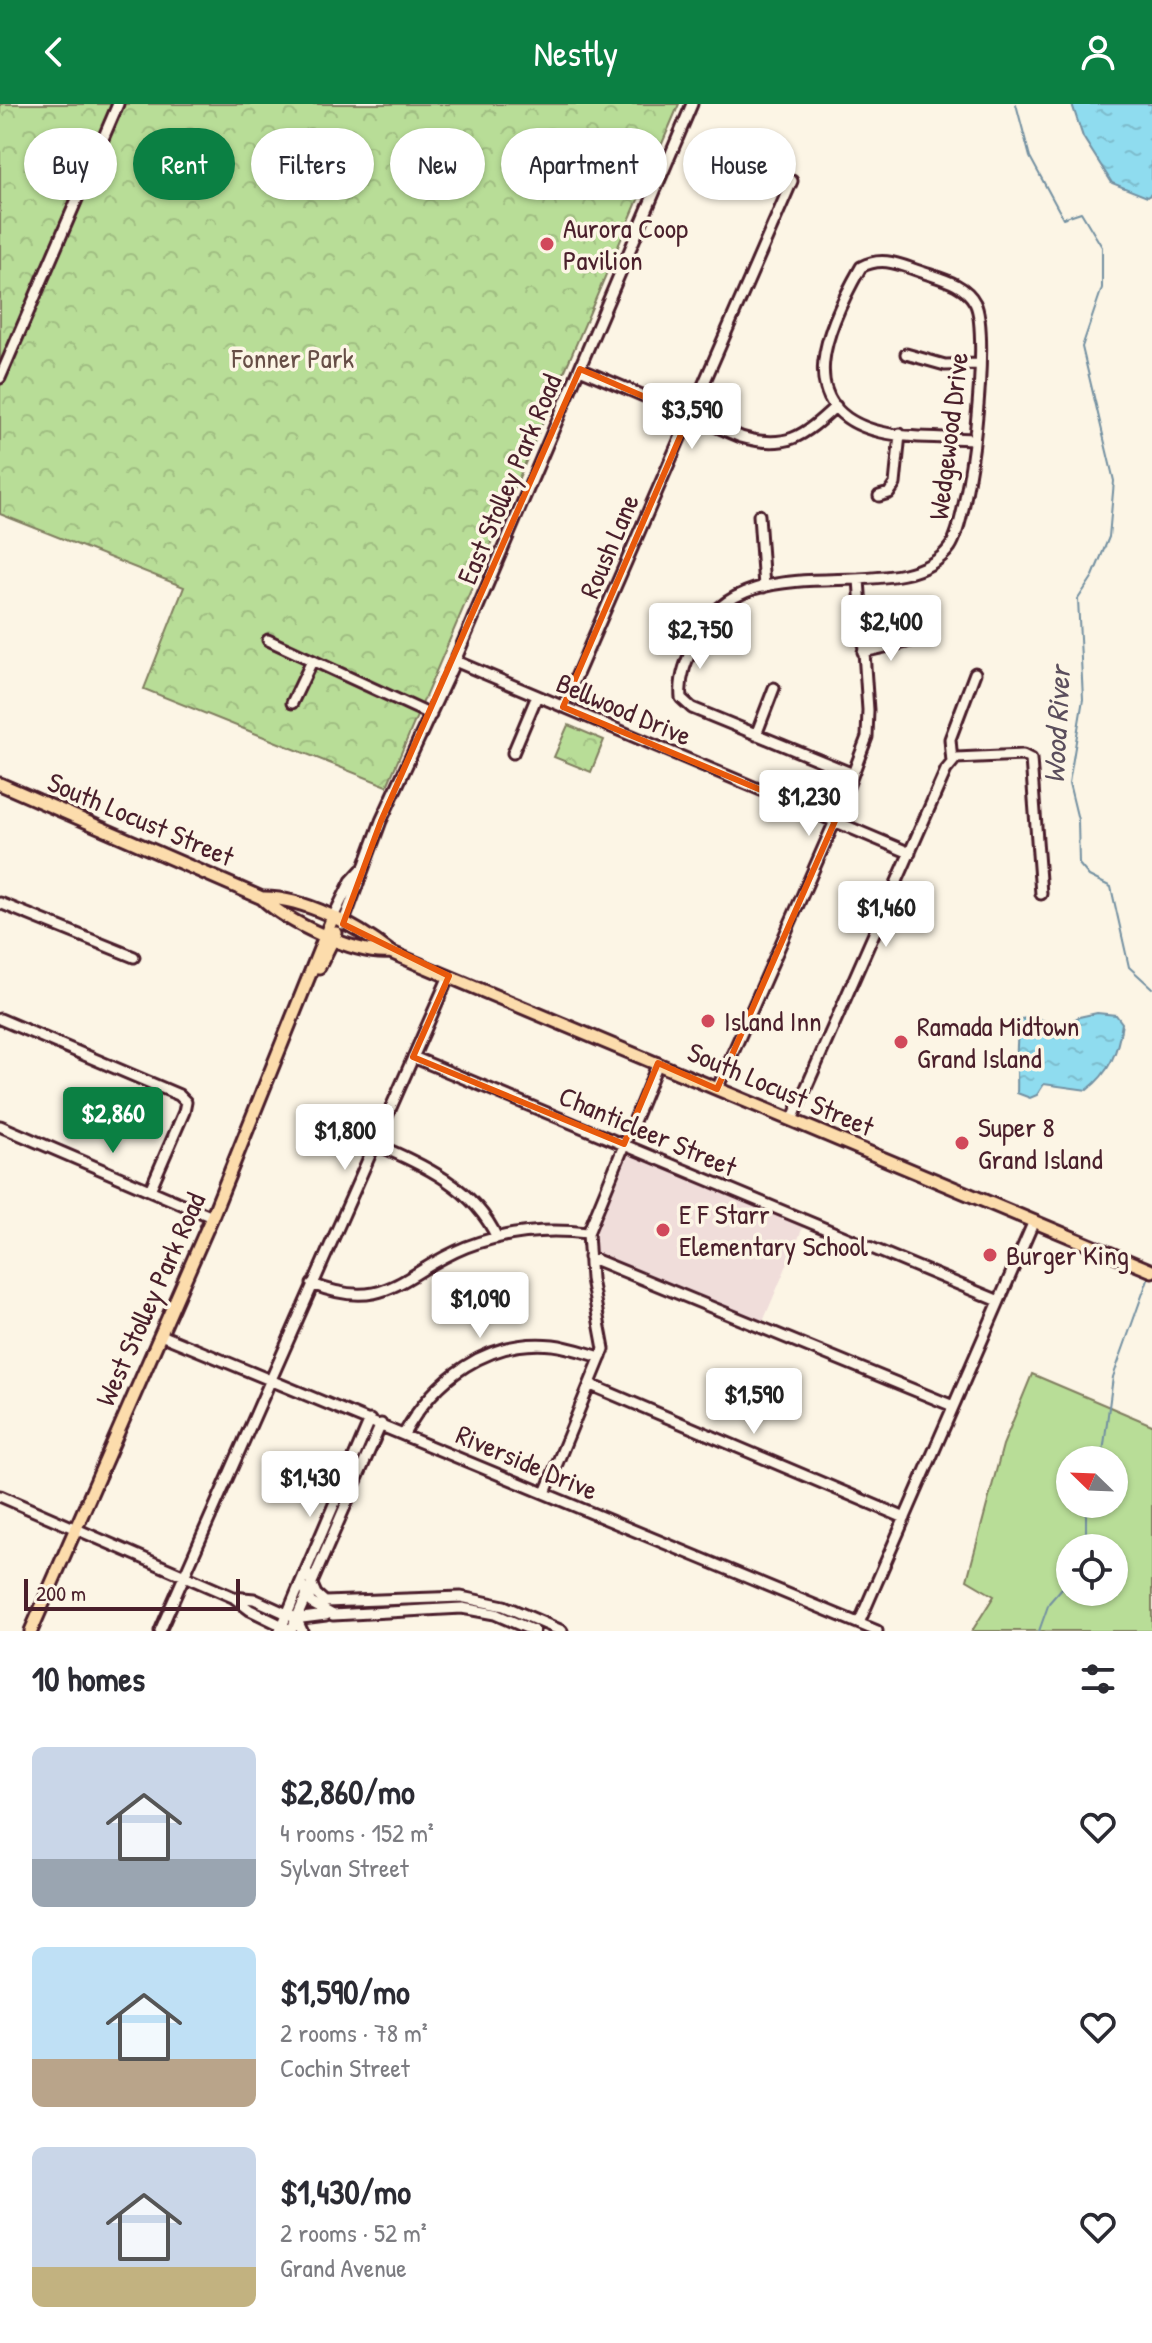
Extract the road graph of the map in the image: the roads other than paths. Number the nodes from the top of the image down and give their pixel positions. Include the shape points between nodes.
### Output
1 (118, 104) edge
2 (692, 104) edge
3 (784, 200) edge
4 (906, 354) dead end
5 (980, 364) junction
6 (580, 369) junction
7 (0, 378) edge
8 (836, 406) junction
9 (689, 416) junction
10 (900, 434) junction
11 (973, 439) junction
12 (879, 496) dead end
13 (759, 515) dead end
14 (859, 579) junction
15 (764, 587) junction
16 (268, 640) dead end
17 (911, 641) dead end
18 (863, 652) junction
19 (312, 661) junction
20 (455, 661) junction
21 (975, 673) dead end
22 (774, 688) dead end
23 (537, 696) junction
24 (292, 703) dead end
25 (563, 707) junction
26 (431, 715) junction
27 (756, 735) junction
28 (513, 753) dead end
29 (952, 762) junction
30 (853, 774) junction
31 (0, 784) edge
32 (835, 821) junction
33 (910, 853) junction
34 (1041, 894) dead end
35 (262, 898) junction
36 (0, 903) edge
37 (338, 921) junction
38 (329, 936) junction
39 (390, 952) junction
40 (134, 957) dead end
41 (449, 976) junction
42 (0, 1019) edge
43 (413, 1057) junction
44 (658, 1063) junction
45 (717, 1089) junction
46 (792, 1120) junction
47 (0, 1126) edge
48 (375, 1144) junction
49 (624, 1144) junction
50 (150, 1190) junction
51 (212, 1217) junction
52 (1034, 1221) junction
53 (588, 1233) junction
54 (497, 1238) junction
55 (589, 1257) junction
56 (1152, 1271) edge
57 (312, 1284) junction
58 (999, 1301) junction
59 (161, 1335) junction
60 (601, 1357) junction
61 (269, 1381) junction
62 (591, 1385) junction
63 (953, 1406) junction
64 (370, 1420) junction
65 (381, 1424) junction
66 (404, 1434) junction
67 (545, 1493) junction
68 (0, 1496) edge
69 (905, 1518) junction
70 (76, 1528) junction
71 (184, 1575) junction
72 (306, 1583) junction
73 (306, 1595) junction
74 (233, 1597) junction
75 (333, 1615) junction
76 (292, 1616) junction
77 (859, 1623) junction
78 (286, 1629) edge
79 (31, 1631) edge
80 (160, 1631) edge
81 (302, 1631) edge
82 (534, 1631) edge
83 (562, 1631) edge
84 (875, 1631) edge

1 - 7 street
2 - 6 street, East Stolley Park Road
3 - 9 street, Roush Lane
4 - 5 street via 945,365
5 - 8 street, Wedgewood Drive via 981,316 963,288 886,260 873,261 861,267 824,345 820,367
5 - 11 street, Wedgewood Drive
6 - 9 street
6 - 20 street, East Stolley Park Road
8 - 9 street via 790,439 767,444
8 - 10 street via 864,426
9 - 25 street, Roush Lane
10 - 11 street
10 - 12 street via 895,484
11 - 14 street, Wedgewood Drive via 967,505 959,534 947,551 906,571
13 - 15 street
14 - 15 street, Wedgewood Drive
14 - 18 street
15 - 27 street, Wedgewood Drive via 736,593 716,607 700,630 680,682 681,698 692,708
16 - 19 street
17 - 18 street
18 - 30 street via 867,737
19 - 24 street
19 - 26 street
20 - 23 street, Bellwood Drive
20 - 26 street, East Stolley Park Road
21 - 29 street via 950,739
22 - 27 street
23 - 25 street, Bellwood Drive
23 - 28 street
25 - 32 street, Bellwood Drive
26 - 37 street, East Stolley Park Road via 361,870 351,881
27 - 30 street
29 - 33 street
29 - 34 street via 972,755 1031,759
30 - 32 street
31 - 35 main road, South Locust Street
32 - 33 street, Bellwood Drive
32 - 45 street
33 - 46 street
35 - 37 main road, South Locust Street via 282,897
35 - 38 main road, South Locust Street via 277,912
36 - 40 street
37 - 38 main road, West Stolley Park Road
37 - 39 main road, South Locust Street
38 - 39 main road, South Locust Street via 376,953
38 - 51 main road, West Stolley Park Road
39 - 41 main road, South Locust Street
41 - 43 street
41 - 44 main road, South Locust Street
42 - 50 street via 186,1102
43 - 48 street
43 - 49 street, Chanticleer Street
44 - 45 main road, South Locust Street
44 - 49 street
45 - 46 main road, South Locust Street
46 - 52 main road, South Locust Street
47 - 50 street
48 - 54 street via 457,1187
48 - 57 street
49 - 53 street
49 - 58 street, Chanticleer Street
50 - 51 street
51 - 59 main road, West Stolley Park Road
52 - 56 main road, South Locust Street
52 - 58 street
53 - 54 street via 561,1230
53 - 55 street
54 - 57 street via 465,1248 385,1290 348,1296
55 - 60 street via 602,1330
55 - 63 street
57 - 61 street
58 - 63 street
59 - 61 street, Riverside Drive
59 - 70 main road, West Stolley Park Road
60 - 62 street
60 - 66 street via 535,1344 473,1360 431,1393
61 - 64 street, Riverside Drive
61 - 71 street
62 - 67 street
62 - 69 street
63 - 69 street
64 - 65 street, Riverside Drive
64 - 72 street via 306,1571
65 - 66 street, Riverside Drive
65 - 72 street
66 - 67 street, Riverside Drive
67 - 77 street, Riverside Drive
68 - 70 street
69 - 77 street
70 - 71 street
70 - 79 main road, West Stolley Park Road
71 - 74 street
71 - 80 street
72 - 73 street
72 - 76 street
72 - 83 street via 334,1604 461,1597 504,1606
73 - 75 street via 316,1608
73 - 76 street
74 - 76 street via 254,1599
74 - 78 street
75 - 76 street
75 - 82 street via 462,1608 495,1614
76 - 78 street
76 - 81 street
77 - 84 street, Riverside Drive

